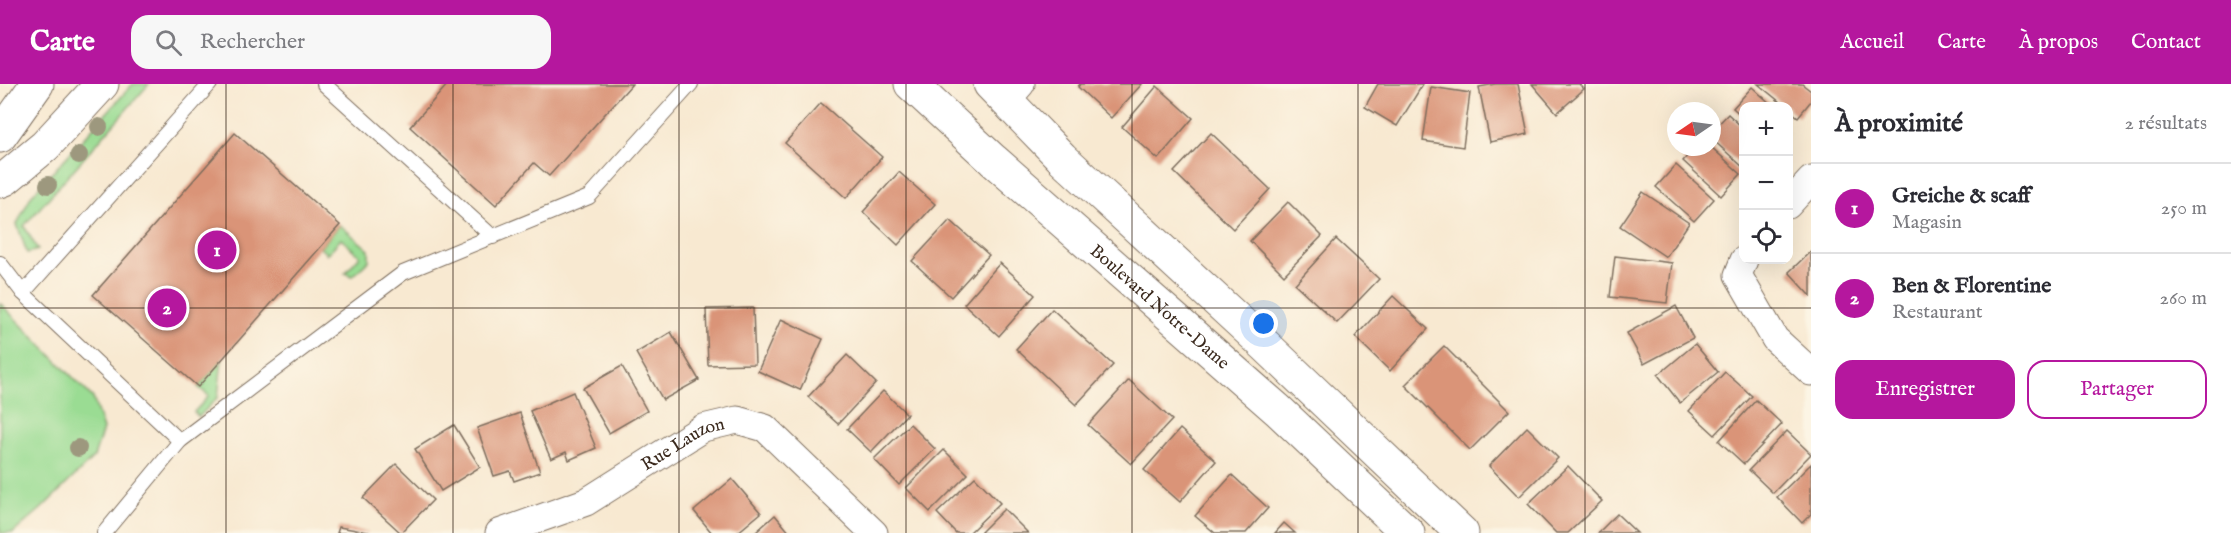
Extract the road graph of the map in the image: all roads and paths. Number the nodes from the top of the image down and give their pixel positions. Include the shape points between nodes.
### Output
1 (102, 84) edge
2 (210, 84) edge
3 (324, 84) edge
4 (691, 84) edge
5 (910, 84) edge
6 (35, 86) edge
7 (1006, 89) edge
8 (0, 96) edge
9 (0, 136) edge
10 (1811, 180) edge
11 (0, 181) edge
12 (1793, 200) edge
13 (493, 237) junction
14 (0, 263) edge
15 (1742, 264) edge
16 (23, 293) junction
17 (1811, 372) edge
18 (180, 441) junction
19 (104, 533) edge
20 (499, 533) edge
21 (874, 533) edge
22 (1408, 533) edge
23 (1461, 533) edge

1 - 11 street via 45,146
2 - 16 lane
3 - 13 lane
4 - 13 lane via 589,197
5 - 22 street, Boulevard Notre-Dame via 1278,410
6 - 8 street
6 - 9 street
7 - 23 street via 1062,158
10 - 12 street
13 - 18 lane via 404,273
14 - 16 lane
15 - 17 street via 1738,275 1775,339
16 - 18 lane
18 - 19 lane
20 - 21 street, Rue Lauzon via 586,502 703,428 737,420 765,428

